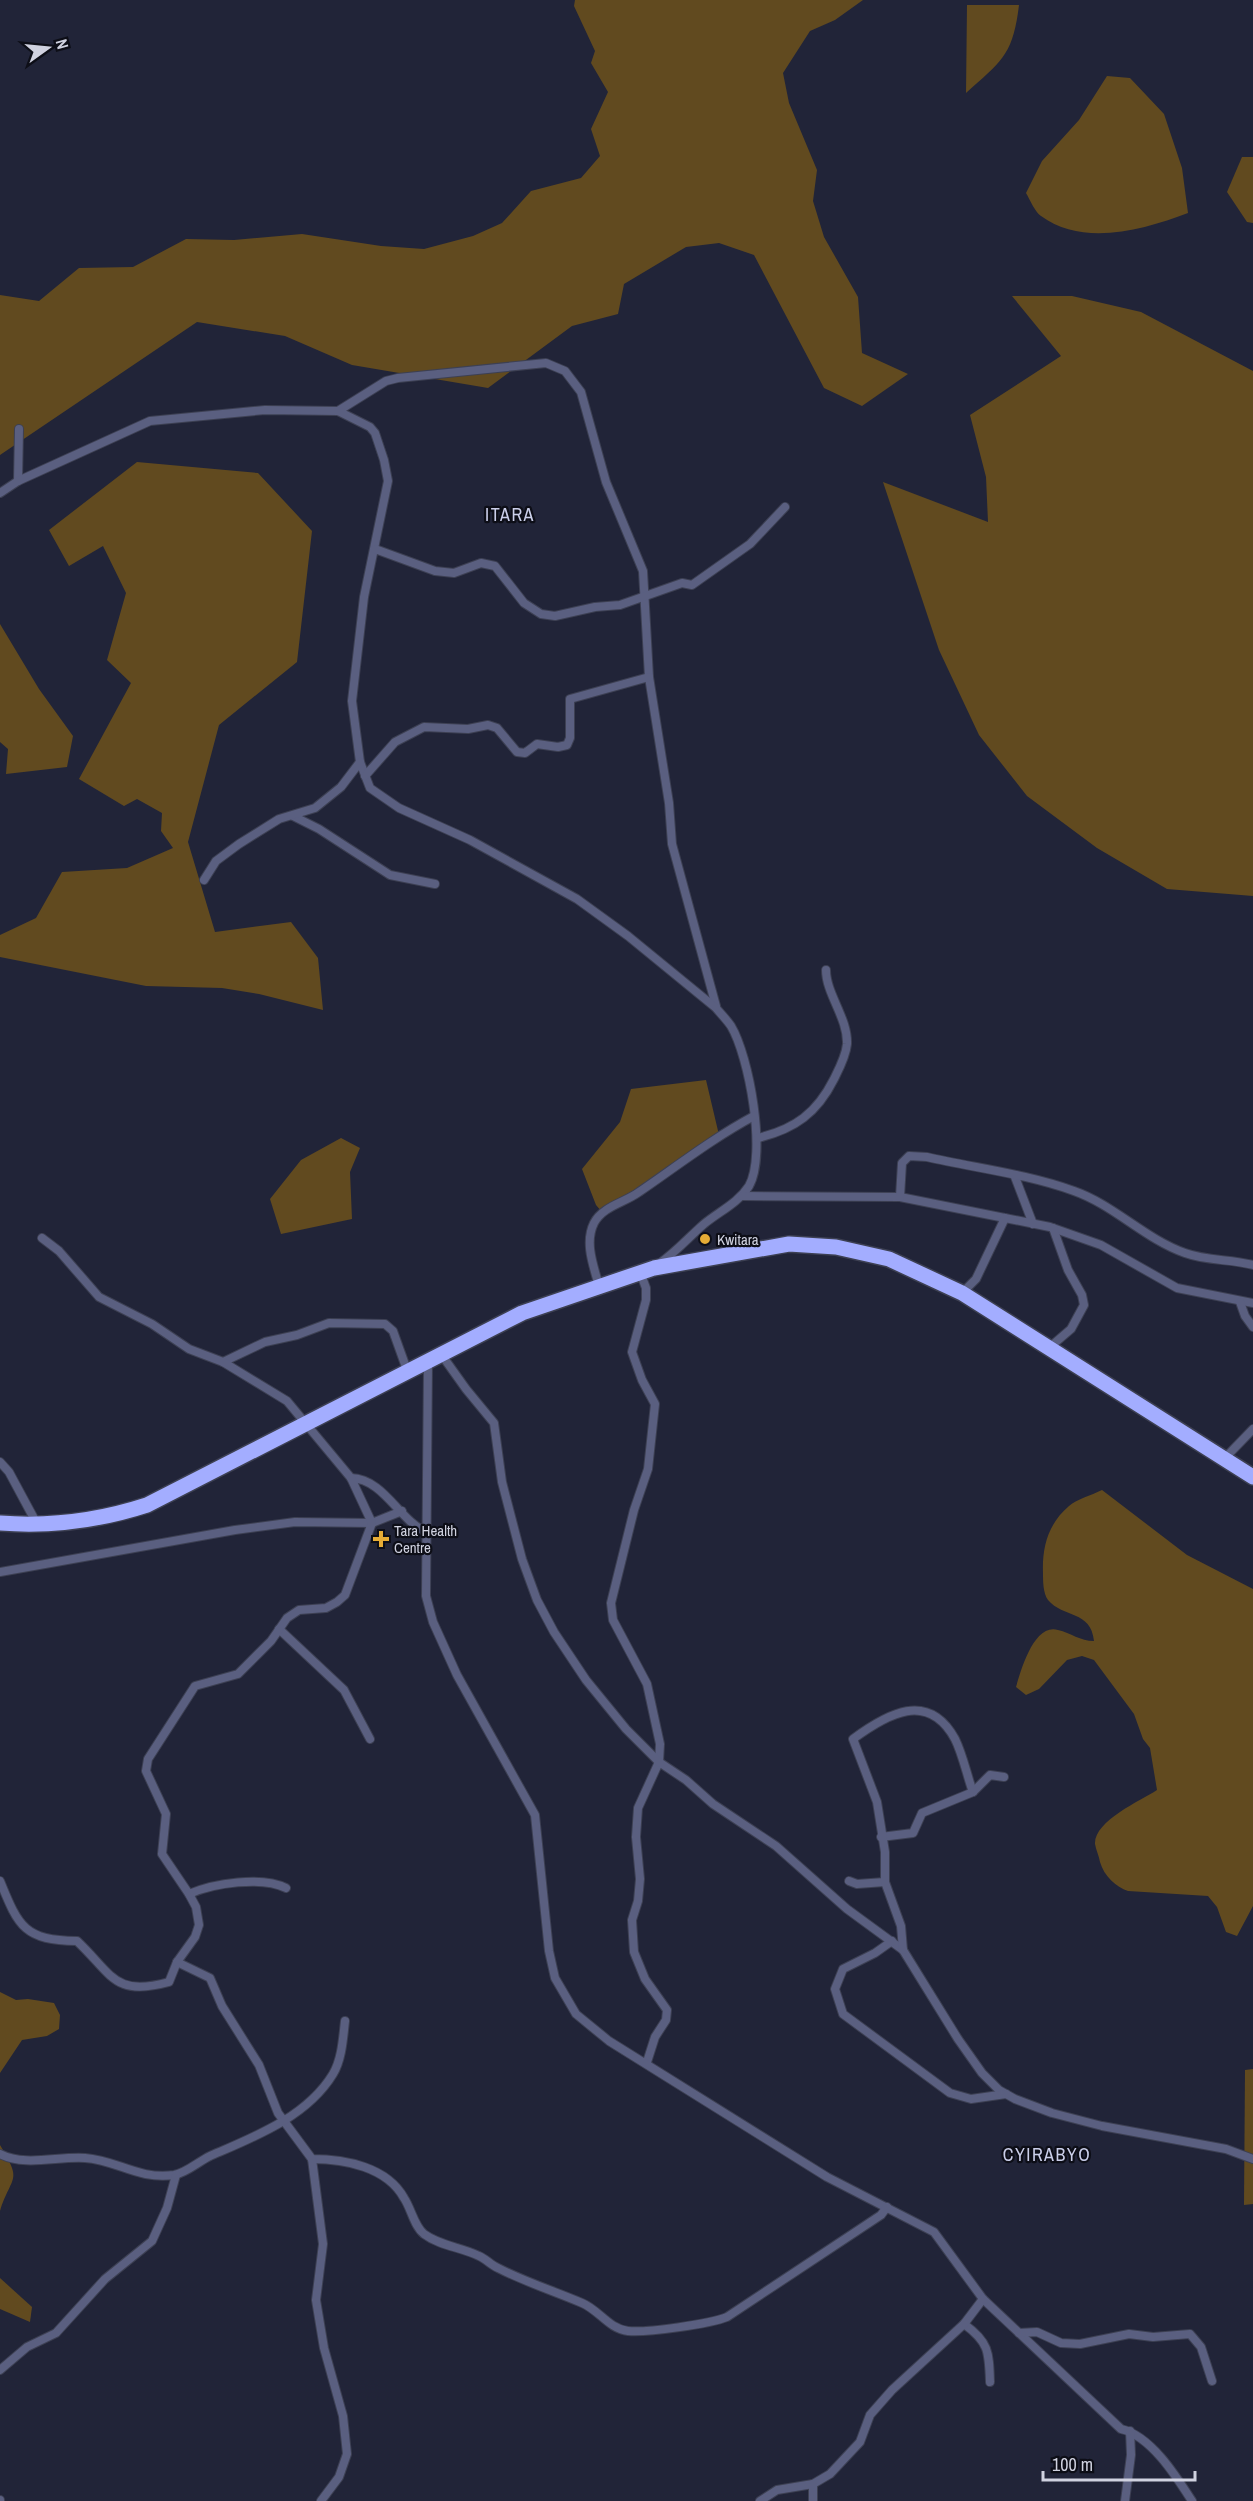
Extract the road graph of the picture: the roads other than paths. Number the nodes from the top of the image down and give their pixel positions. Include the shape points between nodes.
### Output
1 (338, 411) junction
2 (19, 429) dead end
3 (18, 481) junction
4 (0, 493) edge
5 (785, 507) dead end
6 (375, 549) junction
7 (645, 597) junction
8 (649, 677) junction
9 (360, 762) junction
10 (365, 776) junction
11 (292, 816) junction
12 (204, 880) dead end
13 (435, 884) dead end
14 (826, 970) dead end
15 (717, 1008) junction
16 (754, 1116) junction
17 (758, 1138) junction
18 (1015, 1176) junction
19 (742, 1196) junction
20 (900, 1197) junction
21 (1005, 1218) junction
22 (1033, 1224) junction
23 (1053, 1228) junction
24 (42, 1238) dead end
25 (1253, 1265) edge
26 (647, 1270) junction
27 (599, 1287) junction
28 (962, 1293) junction
29 (1240, 1302) junction
30 (1253, 1303) edge
31 (1253, 1327) edge
32 (1050, 1347) junction
33 (435, 1358) junction
34 (223, 1362) junction
35 (407, 1370) junction
36 (306, 1424) junction
37 (1253, 1429) edge
38 (1224, 1460) junction
39 (0, 1462) edge
40 (1253, 1477) edge
41 (351, 1478) junction
42 (402, 1511) junction
43 (0, 1523) edge
44 (372, 1523) junction
45 (38, 1526) junction
46 (426, 1532) junction
47 (0, 1572) edge
48 (279, 1629) junction
49 (370, 1739) dead end
50 (659, 1762) junction
51 (1004, 1778) dead end
52 (973, 1792) junction
53 (881, 1837) junction
54 (0, 1881) edge
55 (849, 1881) dead end
56 (885, 1882) junction
57 (286, 1888) dead end
58 (189, 1894) junction
59 (892, 1941) junction
60 (903, 1950) junction
61 (177, 1962) junction
62 (345, 2021) dead end
63 (646, 2062) junction
64 (1006, 2094) junction
65 (283, 2121) junction
66 (0, 2154) edge
67 (312, 2159) junction
68 (1253, 2159) edge
69 (176, 2175) junction
70 (887, 2207) junction
71 (983, 2299) junction
72 (964, 2324) junction
73 (1019, 2333) junction
74 (0, 2370) edge
75 (1212, 2381) dead end
76 (990, 2382) dead end
77 (1130, 2431) junction
78 (813, 2484) junction
79 (321, 2501) edge
80 (760, 2501) edge
81 (813, 2501) edge
82 (1125, 2501) edge
83 (1192, 2501) edge

1 - 3 street via 265,411 142,423
1 - 6 street via 370,427 384,460 388,481
1 - 7 street via 386,381 398,378 546,363 565,370 581,392 606,482 643,571
2 - 3 street
3 - 4 street
5 - 7 street via 750,544 692,585 682,583
6 - 7 street via 435,571 454,573 481,563 495,566 524,603 541,614 555,616
6 - 9 street via 364,597 353,692
7 - 8 street
8 - 10 street via 570,699 567,745 537,744 525,753 517,752 497,728 488,725 468,729 424,727 395,742
8 - 15 street via 672,844
9 - 10 street
9 - 11 street via 341,787 315,808
10 - 15 street via 370,788 399,808 470,840 577,899
11 - 12 street via 279,819 216,861
11 - 13 street via 390,875
14 - 17 street via 826,981 834,995 847,1044 842,1063 825,1097 813,1111 789,1128
15 - 16 street via 731,1026 739,1046
16 - 17 street
16 - 27 street via 715,1137 633,1196 602,1212 595,1221 590,1242
17 - 19 street via 753,1175
18 - 20 street via 909,1156 900,1171
18 - 22 street
18 - 25 street via 1076,1191 1184,1253
19 - 20 street
19 - 26 street via 706,1222 674,1253
20 - 21 street
21 - 22 street
21 - 28 street via 976,1279
22 - 23 street
23 - 29 street via 1101,1245 1177,1288
23 - 32 street via 1084,1305 1071,1329
24 - 34 street via 59,1251 99,1297 152,1324 189,1349
26 - 27 highway
26 - 28 highway via 789,1244 836,1247 889,1259
26 - 50 street via 646,1300 632,1352 655,1404 648,1469 611,1603 613,1620 647,1684 657,1725
27 - 33 highway via 522,1313
28 - 32 highway
29 - 30 street
29 - 31 street
32 - 38 highway
33 - 35 highway
33 - 46 street
33 - 50 street via 494,1423 502,1482 522,1559 554,1632 592,1688
34 - 35 street via 265,1342 329,1323 385,1324 393,1331
34 - 36 street via 287,1401
35 - 36 highway
36 - 41 street
36 - 45 highway via 147,1505 81,1522
37 - 38 street
38 - 40 highway
39 - 45 street
41 - 42 street via 369,1481
41 - 44 street
42 - 44 street
42 - 46 street
43 - 45 highway
44 - 47 street via 295,1522 245,1528
44 - 48 street via 345,1595 326,1608 299,1610
46 - 63 street via 425,1578 433,1622 482,1723 535,1815 555,1978 564,1997 585,2023
48 - 49 street via 344,1690
48 - 58 street via 238,1674 195,1686 146,1765 166,1814 162,1854
50 - 59 street via 776,1846 847,1909
50 - 63 street via 642,1797 636,1823 640,1879 632,1920 634,1952 645,1979 667,2010
51 - 52 street via 990,1775
52 - 53 street via 922,1813 913,1833
52 - 53 street via 955,1740 943,1724 926,1711 891,1715 853,1739 876,1802
53 - 56 street
54 - 61 street via 25,1928 34,1936 76,1941 119,1985 147,1988 169,1982
55 - 56 street
56 - 60 street via 901,1926
57 - 58 street via 262,1880
58 - 61 street via 196,1907 198,1925 195,1937
59 - 60 street
59 - 64 street via 843,1969 835,1989 843,2014 950,2093 971,2099
60 - 64 street via 982,2073
61 - 65 street via 206,1974 214,1984 222,2006 259,2066
62 - 65 street via 333,2074 311,2099
63 - 70 street via 827,2177
64 - 68 street via 1052,2113
65 - 67 street
65 - 69 street
66 - 69 street via 9,2158 84,2158 140,2175
67 - 70 street via 350,2162 381,2175 397,2186 423,2233 584,2304 611,2325 628,2331 713,2323 727,2317
67 - 79 street via 323,2244 316,2300 324,2349 343,2416 347,2454 345,2467
69 - 74 street via 152,2241 105,2279 56,2333 27,2347
70 - 71 street via 934,2232
71 - 72 street
71 - 73 street
72 - 76 street via 985,2343
72 - 78 street via 892,2390 870,2415 860,2442 830,2474
73 - 75 street via 1037,2332 1061,2343 1080,2344 1129,2334 1190,2334 1200,2347
73 - 77 street via 1120,2429
77 - 82 street
77 - 83 street via 1167,2462
78 - 80 street via 777,2490
78 - 81 street

